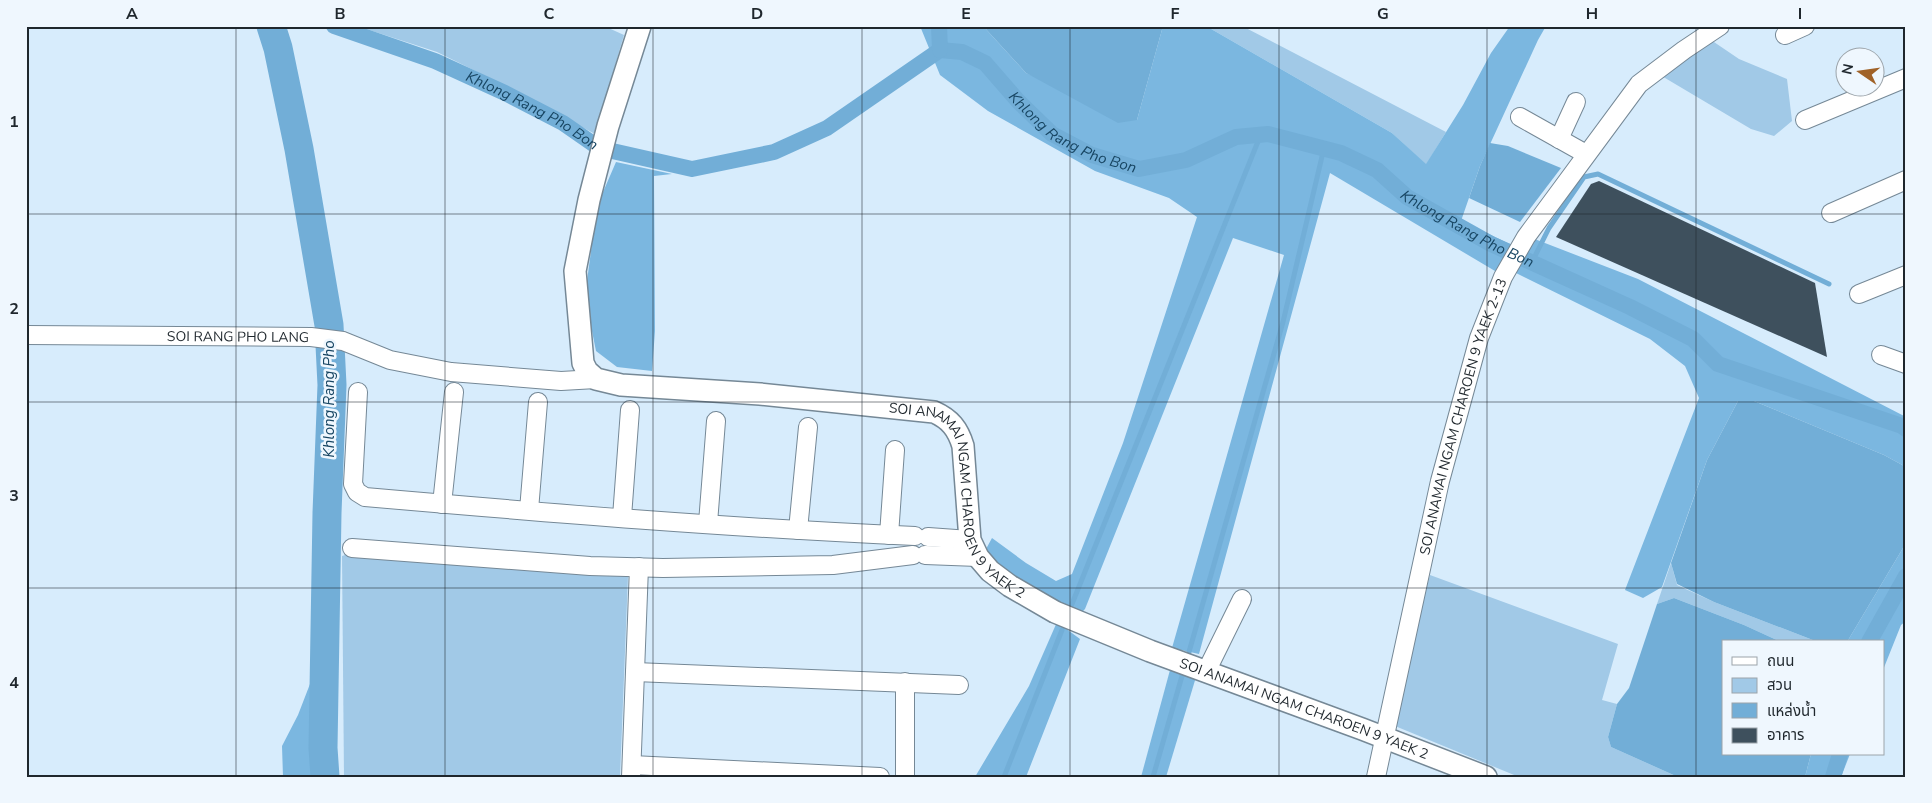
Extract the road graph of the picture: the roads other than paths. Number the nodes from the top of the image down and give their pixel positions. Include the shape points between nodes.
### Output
1 (640, 26) edge
2 (1720, 26) edge
3 (1805, 26) edge
4 (1785, 35) dead end
5 (1906, 78) edge
6 (1576, 102) dead end
7 (1520, 117) dead end
8 (1805, 120) dead end
9 (1559, 139) junction
10 (1586, 154) junction
11 (1906, 180) edge
12 (1831, 213) dead end
13 (1906, 275) edge
14 (1859, 294) dead end
15 (26, 335) edge
16 (1881, 355) dead end
17 (1906, 364) edge
18 (596, 379) junction
19 (358, 392) dead end
20 (454, 392) dead end
21 (538, 402) dead end
22 (630, 410) dead end
23 (716, 421) dead end
24 (808, 427) dead end
25 (895, 450) dead end
26 (442, 504) junction
27 (528, 510) junction
28 (622, 517) junction
29 (708, 523) junction
30 (798, 530) junction
31 (909, 536) junction
32 (352, 548) dead end
33 (974, 549) junction
34 (913, 556) junction
35 (639, 567) junction
36 (1242, 599) dead end
37 (1190, 666) junction
38 (635, 672) junction
39 (905, 682) junction
40 (959, 685) dead end
41 (1383, 737) junction
42 (631, 771) edge
43 (880, 777) edge
44 (905, 777) edge
45 (1376, 777) edge
46 (1486, 777) edge

1 - 18 street via 608,126 575,270 583,363
2 - 10 street, SOI ANAMAI NGAM CHAROEN 9 YAEK 2-13 via 1639,84
3 - 4 street
5 - 8 street
6 - 9 street
7 - 9 street
9 - 10 street
10 - 41 street, SOI ANAMAI NGAM CHAROEN 9 YAEK 2-13 via 1526,237 1503,277 1479,338 1440,481
11 - 12 street
13 - 14 street
15 - 18 street, SOI RANG PHO LANG via 311,337 343,341 390,360 451,372 561,381
16 - 17 street
18 - 33 street, SOI ANAMAI NGAM CHAROEN 9 YAEK 2 via 621,385 760,394 934,412 946,418 958,431 963,446
19 - 26 street via 353,484 357,492 365,497
20 - 26 street
21 - 27 street
22 - 28 street
23 - 29 street
24 - 30 street
25 - 31 street
26 - 27 street
27 - 28 street
28 - 29 street
29 - 30 street
30 - 31 street
31 - 33 street
31 - 34 street
32 - 35 street
33 - 34 street
33 - 37 street, SOI ANAMAI NGAM CHAROEN 9 YAEK 2 via 990,571 1055,612
34 - 35 street via 833,565
35 - 38 street
36 - 37 street
37 - 41 street, SOI ANAMAI NGAM CHAROEN 9 YAEK 2
38 - 39 street
38 - 42 street
39 - 40 street
39 - 44 street
41 - 45 street, SOI ANAMAI NGAM CHAROEN 9 YAEK 2-13
41 - 46 street, SOI ANAMAI NGAM CHAROEN 9 YAEK 2
42 - 43 street

